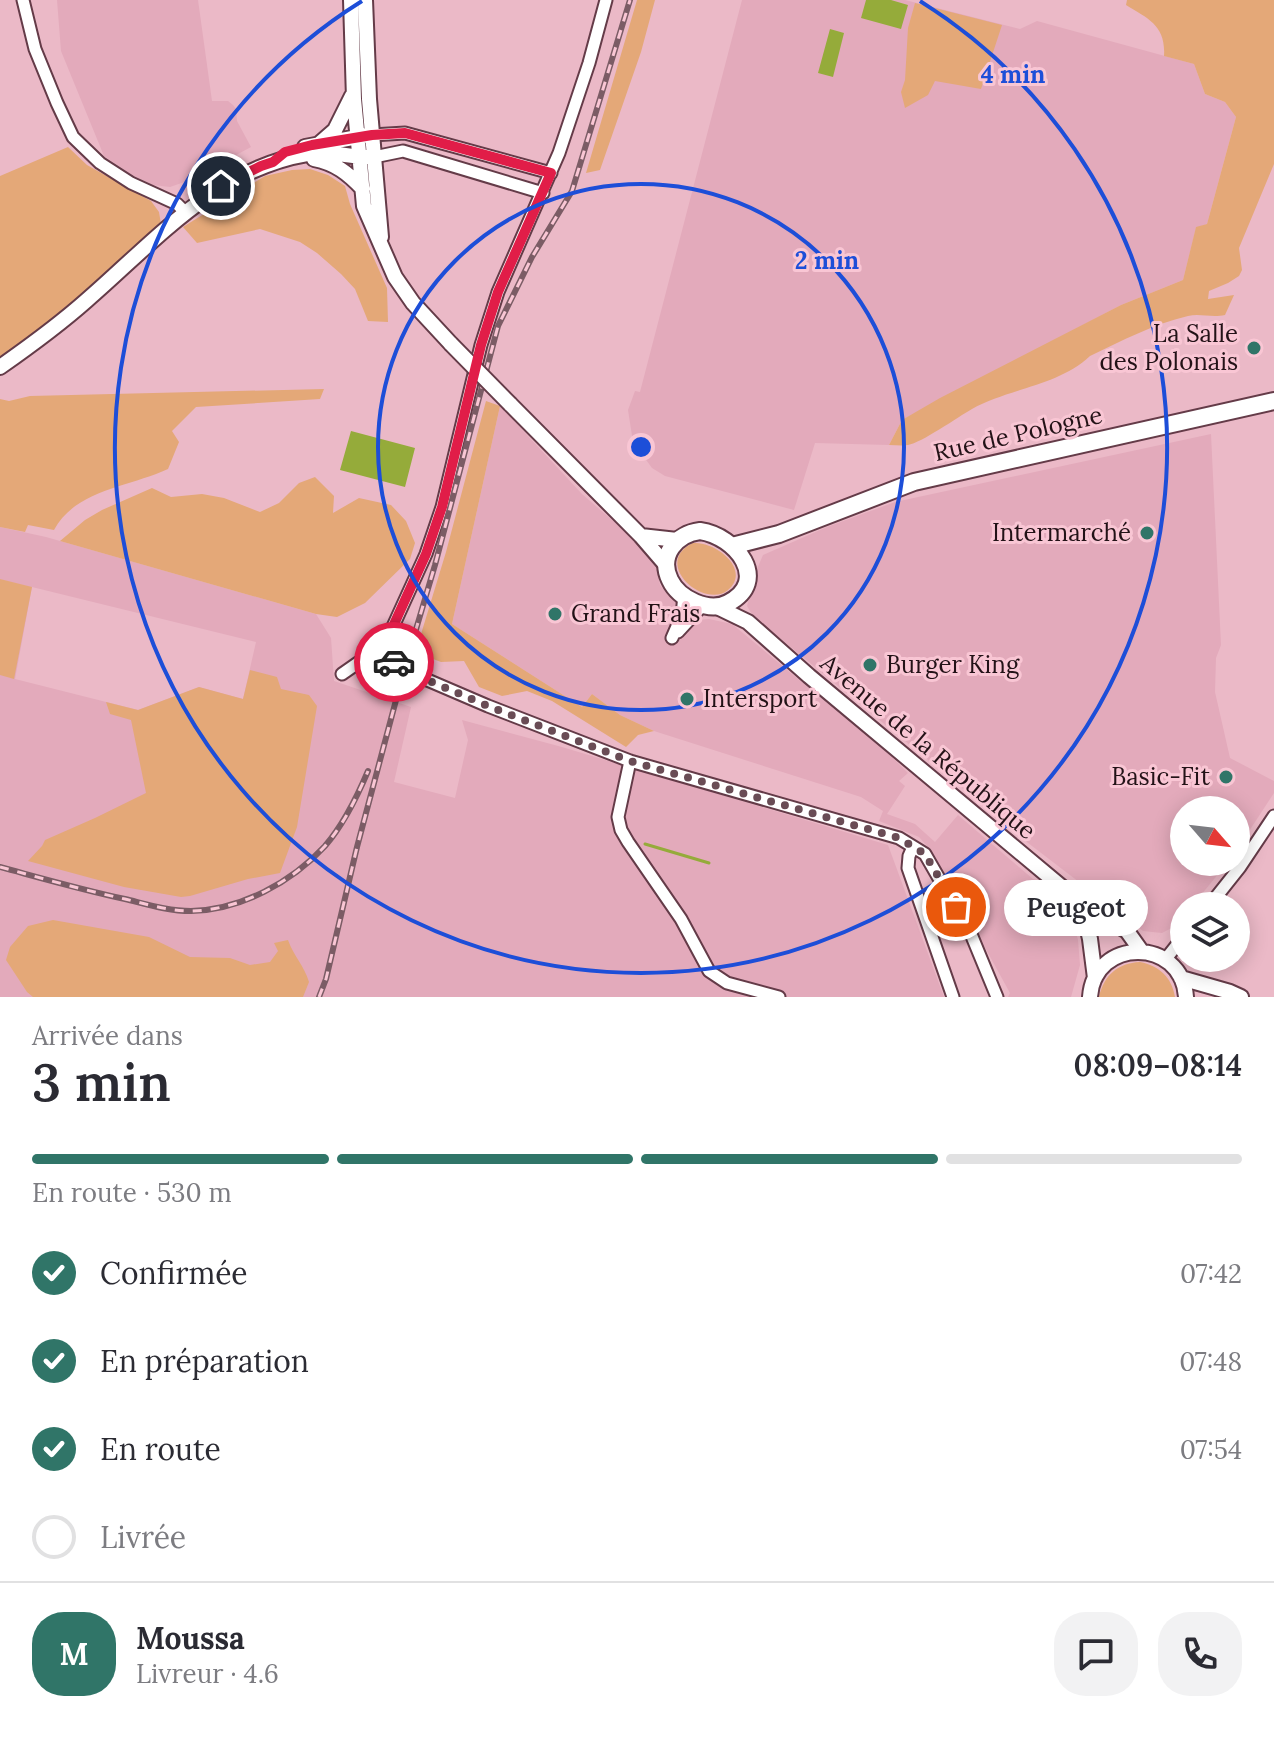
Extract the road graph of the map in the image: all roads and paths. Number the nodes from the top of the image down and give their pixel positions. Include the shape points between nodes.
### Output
1 (23, 0) edge
2 (351, 0) edge
3 (365, 0) edge
4 (372, 0) edge
5 (606, 0) edge
6 (354, 92) junction
7 (365, 136) junction
8 (319, 144) junction
9 (294, 157) junction
10 (367, 157) junction
11 (273, 162) junction
12 (551, 173) junction
13 (363, 189) junction
14 (543, 193) junction
15 (185, 212) junction
16 (382, 245) junction
17 (0, 367) edge
18 (1274, 401) edge
19 (779, 534) junction
20 (641, 536) junction
21 (677, 540) junction
22 (732, 546) junction
23 (666, 565) junction
24 (746, 565) junction
25 (684, 595) junction
26 (739, 595) junction
27 (710, 606) junction
28 (748, 622) junction
29 (385, 644) junction
30 (342, 674) dead end
31 (630, 761) junction
32 (1274, 816) edge
33 (1260, 837) junction
34 (1274, 844) edge
35 (913, 847) junction
36 (1219, 892) edge
37 (1082, 904) junction
38 (1142, 952) junction
39 (1170, 954) edge
40 (1165, 960) junction
41 (1095, 978) junction
42 (1181, 978) junction
43 (1230, 995) edge
44 (779, 997) edge
45 (953, 997) edge
46 (997, 997) edge
47 (1090, 997) edge
48 (1186, 997) edge

1 - 15 street via 35,49 73,137 100,163
2 - 6 street
3 - 4 street
3 - 7 street
5 - 12 street
6 - 7 street
6 - 8 street via 335,130
7 - 8 street
7 - 10 street
7 - 12 street via 405,133
8 - 11 street via 285,152
9 - 10 street
9 - 11 street
9 - 13 street via 330,163
10 - 13 street
10 - 14 street via 403,151
10 - 16 street
11 - 15 street via 221,186
12 - 14 street
13 - 16 street via 364,206
14 - 29 street via 498,292 442,507
15 - 17 street via 85,302
16 - 20 street, bridge via 413,303
18 - 19 main road, Rue de Pologne via 914,482
19 - 22 main road, Rue de Pologne
19 - 24 main road, Rue de Pologne
20 - 21 street
20 - 23 street
21 - 22 main road via 700,531
21 - 23 main road
22 - 24 main road
23 - 25 main road via 669,579
24 - 26 main road
25 - 27 main road
25 - 27 street via 672,638
26 - 27 main road via 732,602
26 - 28 street
27 - 28 street, Avenue de la République
28 - 37 street, Avenue de la République
29 - 30 street
29 - 31 street via 390,658 404,670
31 - 35 street via 899,838
31 - 44 street via 618,817 621,830 709,971 727,983
32 - 33 street
33 - 34 street
33 - 36 street
35 - 45 street via 908,868
35 - 46 street via 925,854 971,934
37 - 38 street, Avenue de la République via 1127,931
37 - 41 street
38 - 40 street
38 - 41 street via 1115,957
39 - 40 street
40 - 42 street
41 - 47 street
42 - 43 street
42 - 48 street

